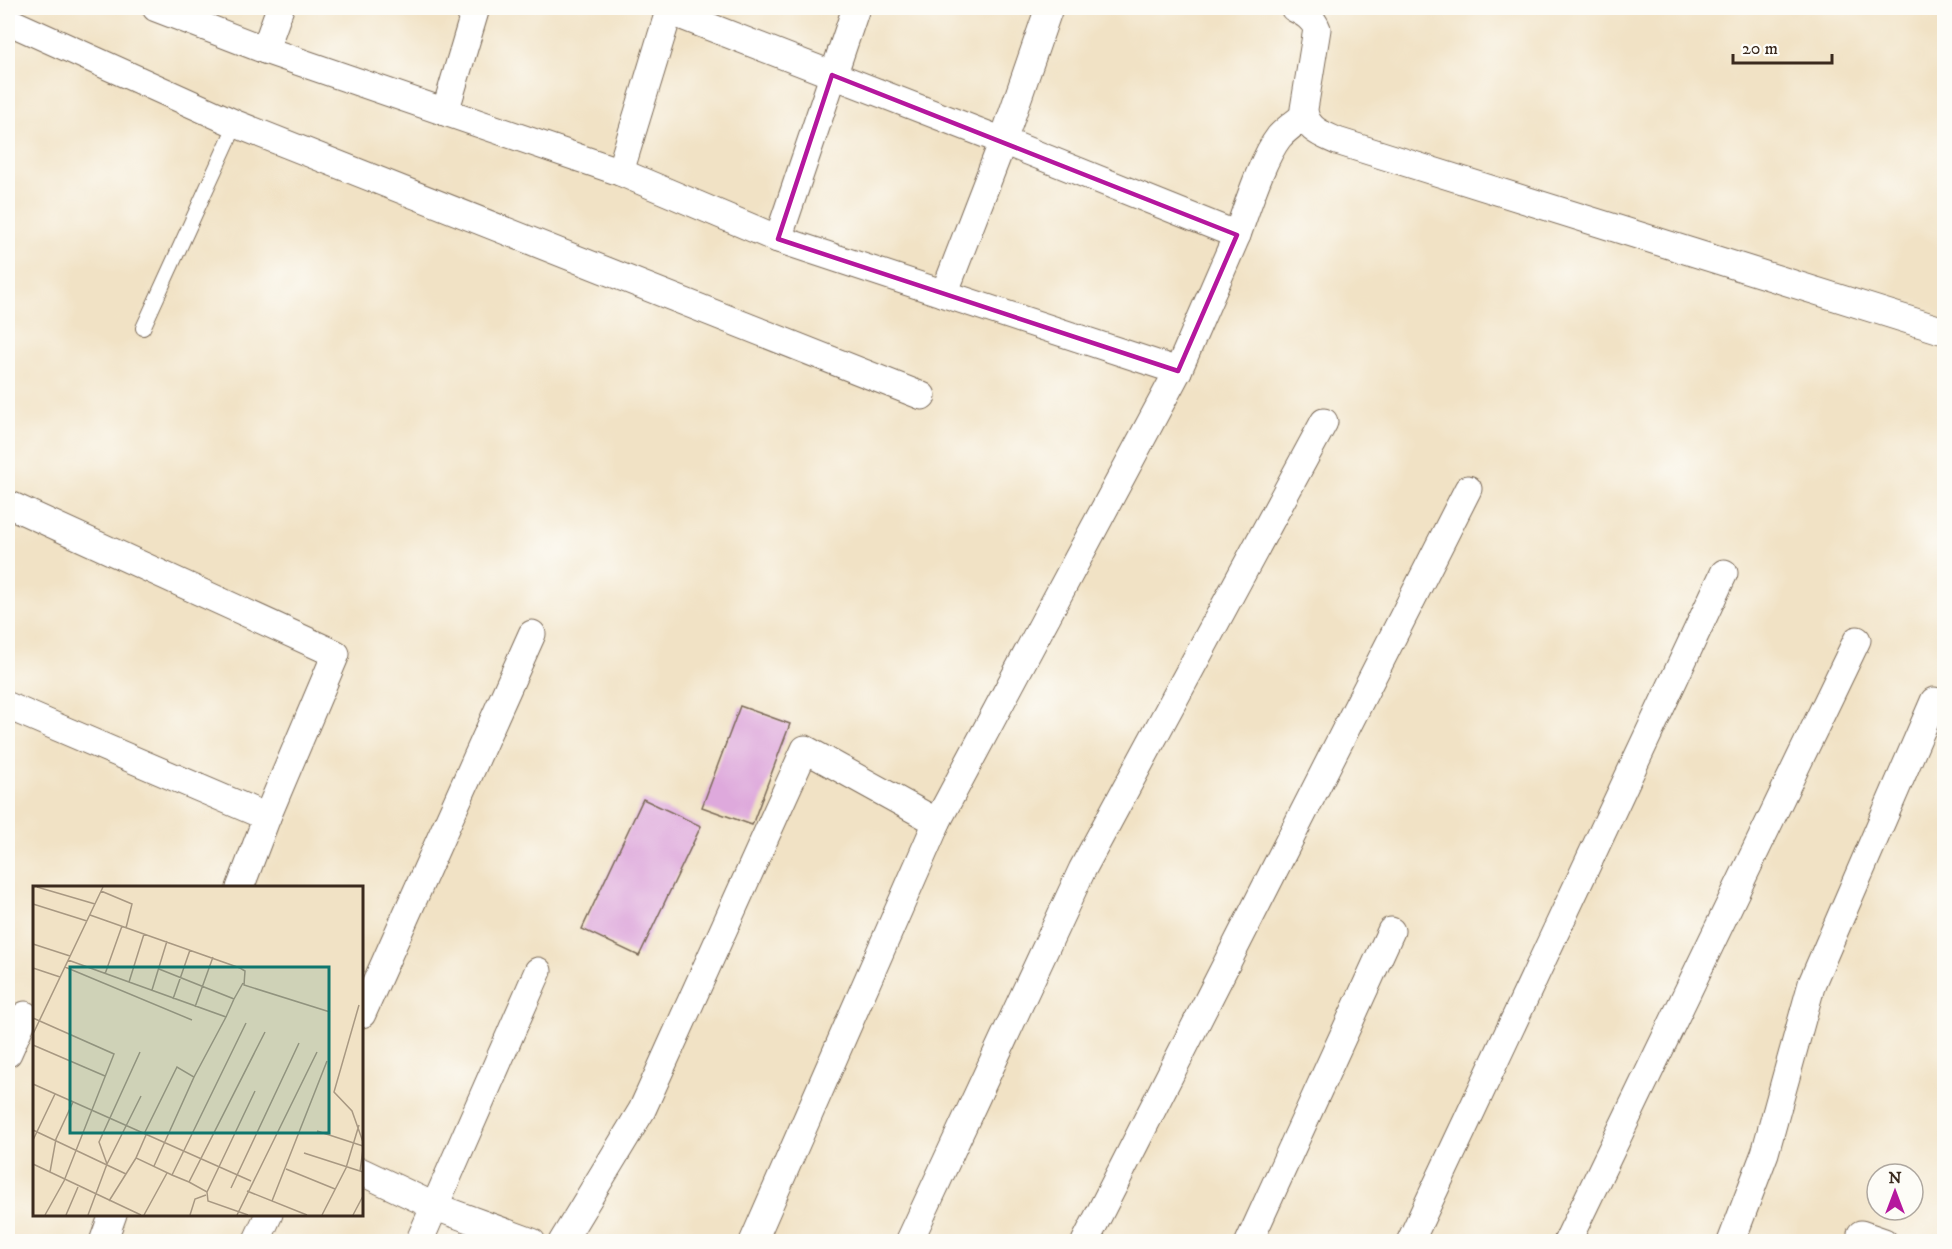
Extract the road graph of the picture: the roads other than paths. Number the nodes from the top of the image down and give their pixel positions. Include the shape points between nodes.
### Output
1 (156, 8) edge
2 (280, 8) edge
3 (476, 8) edge
4 (855, 8) edge
5 (1049, 8) edge
6 (670, 9) edge
7 (1300, 10) edge
8 (8, 21) edge
9 (265, 50) junction
10 (832, 75) junction
11 (445, 112) junction
12 (1304, 116) junction
13 (236, 124) junction
14 (1004, 141) junction
15 (620, 172) junction
16 (1237, 235) junction
17 (778, 239) junction
18 (944, 294) junction
19 (143, 328) dead end
20 (1944, 331) edge
21 (1178, 371) junction
22 (922, 396) dead end
23 (1324, 422) dead end
24 (1468, 489) dead end
25 (8, 504) edge
26 (1724, 573) dead end
27 (532, 634) dead end
28 (1857, 640) dead end
29 (1934, 701) dead end
30 (8, 706) edge
31 (267, 817) junction
32 (937, 822) junction
33 (241, 886) edge
34 (1391, 931) dead end
35 (538, 971) dead end
36 (363, 1012) edge
37 (22, 1014) edge
38 (8, 1053) edge
39 (363, 1172) edge
40 (436, 1207) junction
41 (114, 1216) edge
42 (269, 1216) edge
43 (103, 1242) edge
44 (256, 1242) edge
45 (419, 1242) edge
46 (532, 1242) edge
47 (562, 1242) edge
48 (753, 1242) edge
49 (909, 1242) edge
50 (1085, 1242) edge
51 (1249, 1242) edge
52 (1410, 1242) edge
53 (1567, 1242) edge
54 (1731, 1242) edge

1 - 9 street
2 - 9 street
3 - 11 street
4 - 10 street
5 - 14 street
6 - 10 street
6 - 15 street
7 - 12 street via 1317,29
8 - 13 street
9 - 11 street
10 - 14 street
10 - 17 street
11 - 15 street
12 - 16 street via 1287,128 1269,154
12 - 20 street via 1315,131 1337,141
13 - 19 lane
13 - 22 street
14 - 16 street
14 - 18 street
15 - 17 street
16 - 21 street
17 - 18 street
18 - 21 street
21 - 32 street
23 - 49 street via 1082,870
24 - 50 street
25 - 31 street via 336,654
26 - 52 street
27 - 36 street
28 - 53 street
29 - 54 street via 1812,983 1764,1153
30 - 31 street
31 - 33 street
32 - 47 street via 805,749 642,1110
32 - 48 street
34 - 51 street
35 - 40 street
37 - 38 street
39 - 40 street
40 - 45 street
40 - 46 street
41 - 43 street
42 - 44 street

